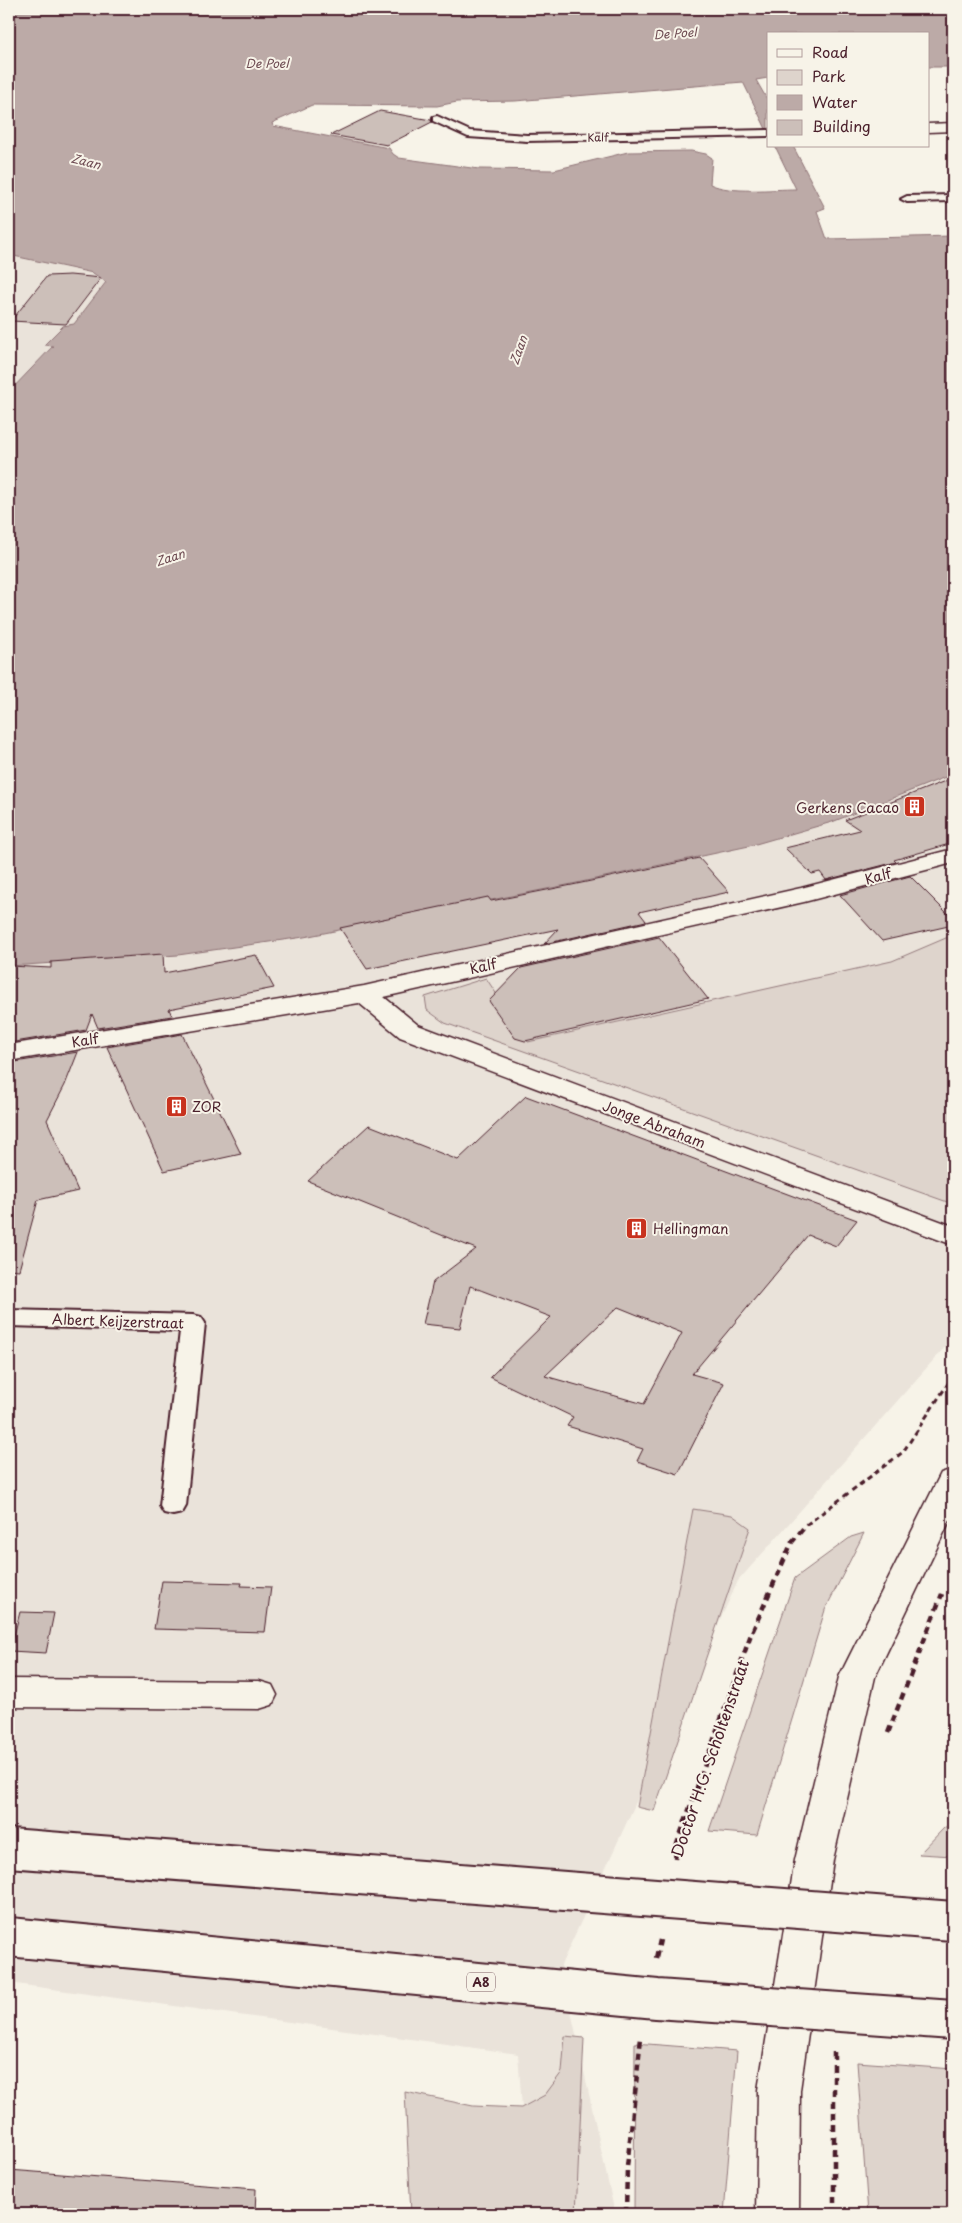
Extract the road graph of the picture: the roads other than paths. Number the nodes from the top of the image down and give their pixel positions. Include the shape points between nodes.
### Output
1 (437, 119) dead end
2 (953, 127) edge
3 (930, 128) edge
4 (765, 133) edge
5 (907, 198) dead end
6 (953, 198) edge
7 (953, 856) edge
8 (364, 994) junction
9 (9, 1053) edge
10 (953, 1236) edge
11 (9, 1318) edge
12 (953, 1481) edge
13 (173, 1506) dead end
14 (9, 1693) edge
15 (259, 1696) dead end
16 (9, 1848) edge
17 (953, 1921) edge
18 (9, 1937) edge
19 (953, 2020) edge
20 (777, 2214) edge

1 - 4 lane, Kalf via 468,134 527,138
2 - 3 main road
5 - 6 lane
7 - 8 main road, Kalf via 804,895
8 - 9 main road, Kalf
8 - 10 main road, Jonge Abraham via 409,1030
11 - 13 lane, Albert Keijzerstraat via 193,1323
12 - 20 main road via 856,1677 814,1860 782,2071
14 - 15 main road
16 - 17 main road, bridge
18 - 19 main road, A8, bridge via 657,1999

